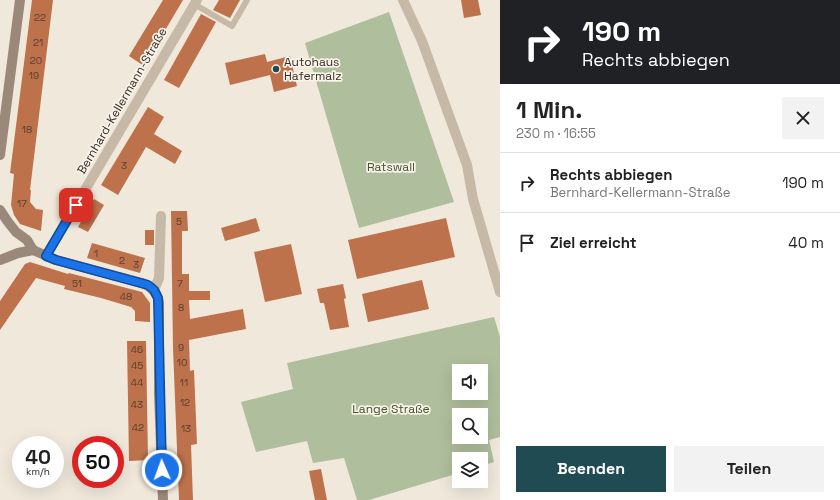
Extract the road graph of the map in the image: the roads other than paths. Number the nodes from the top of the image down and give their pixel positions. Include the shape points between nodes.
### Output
1 (20, 0) edge
2 (247, 0) edge
3 (403, 0) edge
4 (195, 2) edge
5 (4, 101) edge
6 (0, 155) edge
7 (0, 210) edge
8 (161, 216) dead end
9 (33, 250) junction
10 (46, 256) junction
11 (0, 260) edge
12 (154, 290) junction
13 (500, 292) edge
14 (163, 500) edge

1 - 5 main road
2 - 4 lane via 232,26
3 - 13 street via 422,41 467,165 473,199
4 - 10 street, Bernhard-Kellermann-Straße
5 - 6 main road
7 - 9 main road
8 - 12 street via 159,278
9 - 10 main road
9 - 11 main road
10 - 12 main road via 142,283
12 - 14 main road via 159,302

